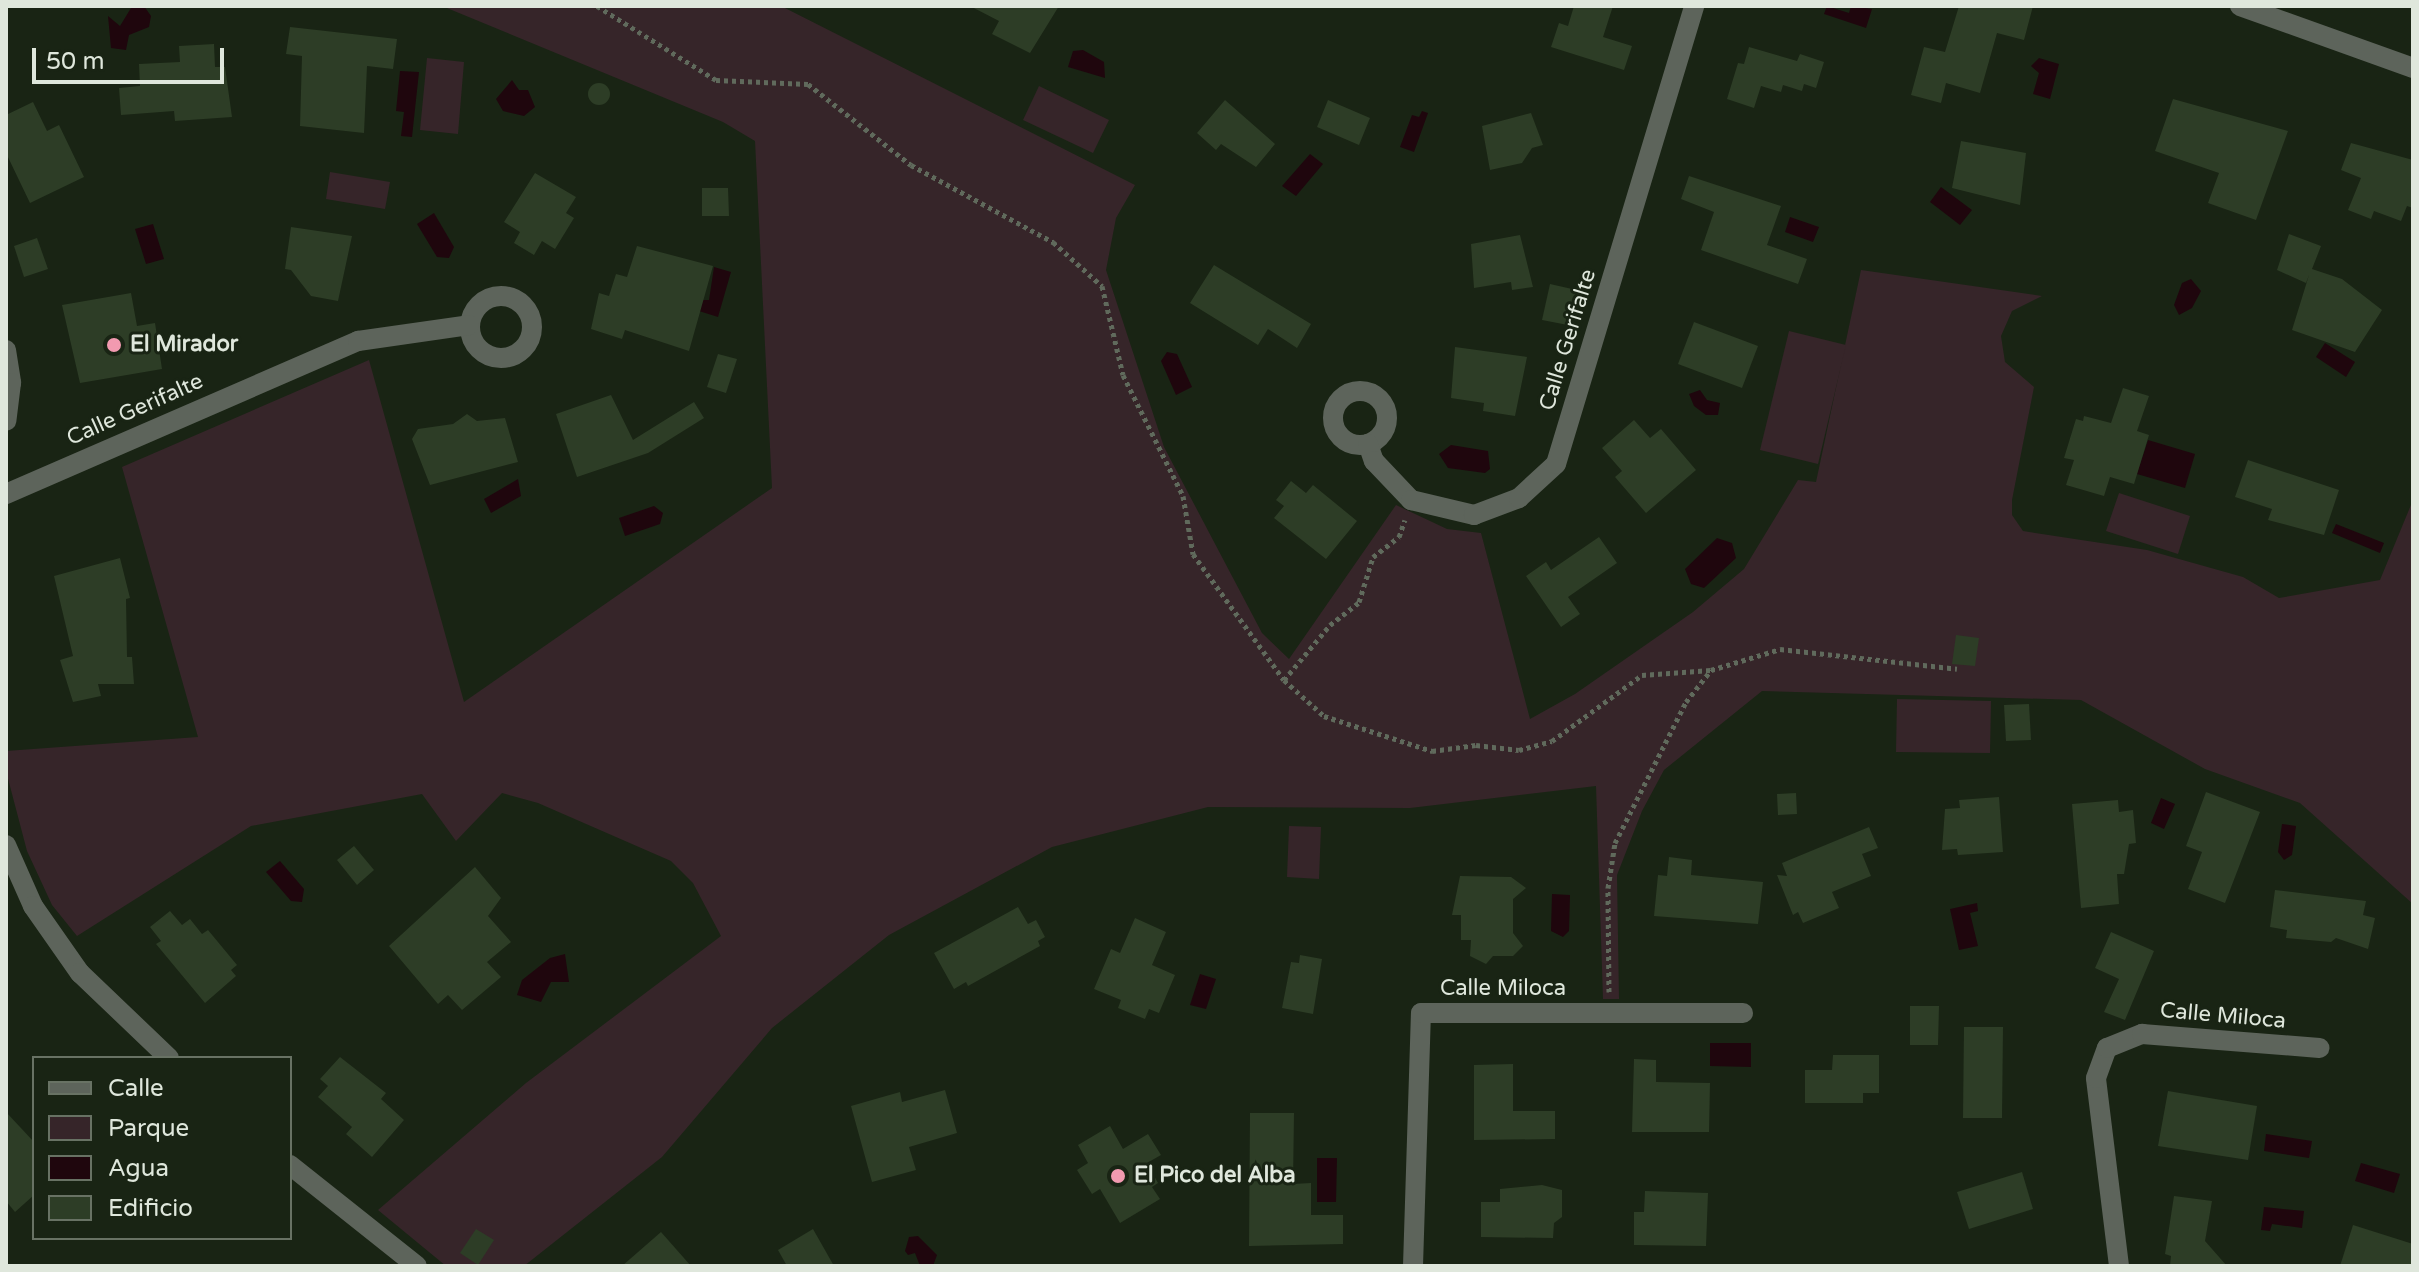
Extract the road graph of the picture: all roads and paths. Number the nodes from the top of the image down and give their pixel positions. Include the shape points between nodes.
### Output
1 (597, 6) edge
2 (1694, 6) edge
3 (2240, 6) edge
4 (2413, 68) edge
5 (469, 325) dead end
6 (6, 350) edge
7 (6, 421) edge
8 (1368, 444) dead end
9 (6, 494) edge
10 (1411, 500) junction
11 (1957, 669) dead end
12 (1711, 670) junction
13 (1284, 680) junction
14 (6, 845) edge
15 (1609, 1013) junction
16 (1743, 1013) dead end
17 (2319, 1048) dead end
18 (167, 1056) edge
19 (292, 1167) edge
20 (417, 1266) edge
21 (1413, 1266) edge
22 (2119, 1266) edge

1 - 13 path via 716,80 808,84 911,165 1053,242 1102,286 1123,375 1183,496 1193,554
2 - 10 street, Calle Gerifalte via 1556,464 1519,498 1474,515
3 - 4 street
5 - 9 street, Calle Gerifalte via 358,341
6 - 7 street via 11,383
8 - 10 street via 1374,461
10 - 13 path via 1399,537 1373,557 1359,602 1330,625
11 - 12 path via 1780,649
12 - 13 path via 1642,675 1552,741 1519,750 1476,745 1432,751 1324,716
12 - 15 path via 1686,702 1612,854
14 - 18 street via 33,906 80,973
15 - 16 street, Calle Miloca
15 - 21 street, Calle Miloca via 1421,1013
17 - 22 street, Calle Miloca via 2142,1034 2107,1048 2096,1078
19 - 20 street

